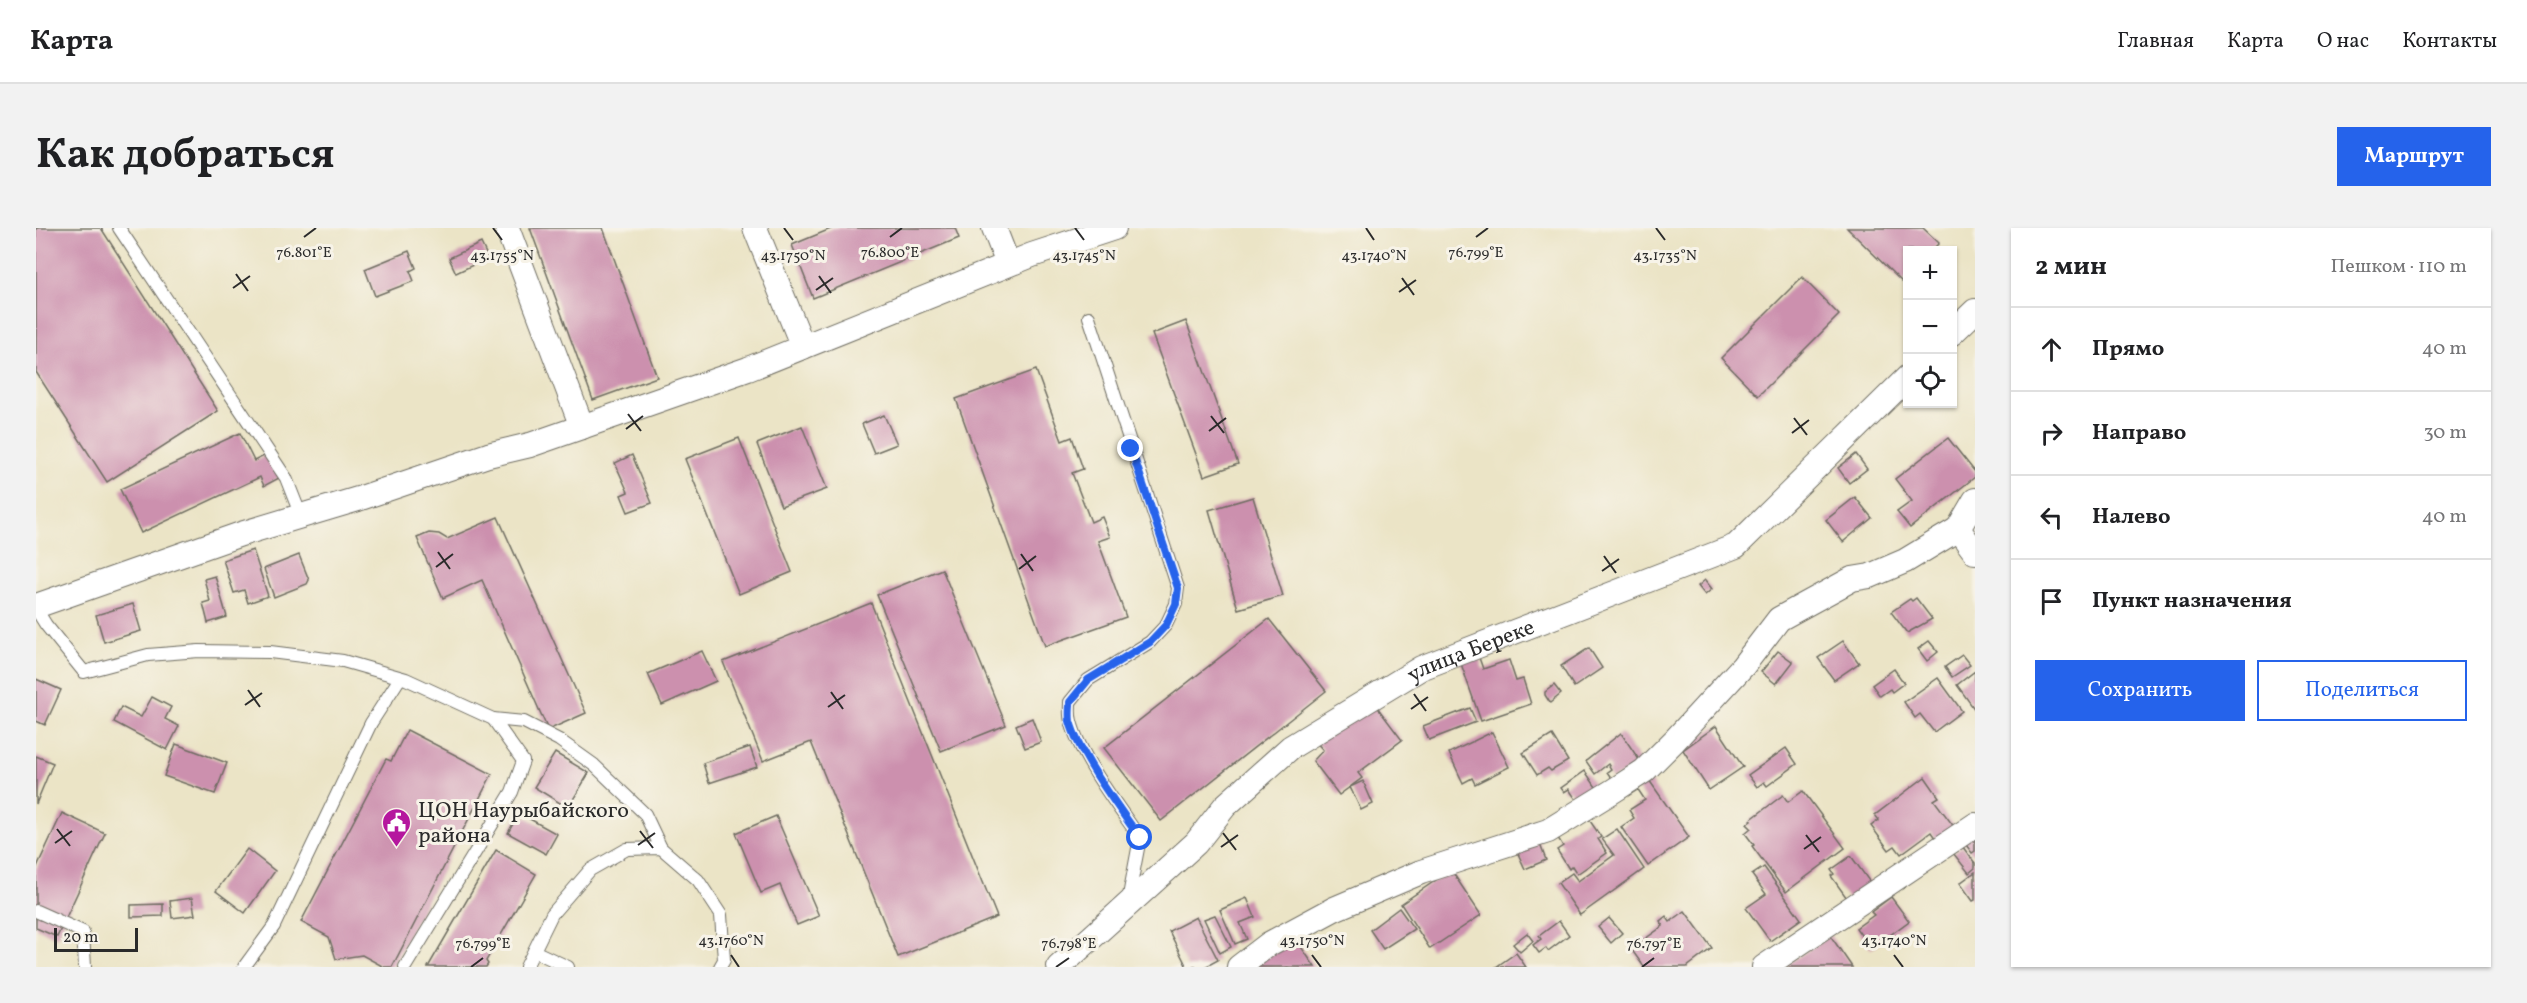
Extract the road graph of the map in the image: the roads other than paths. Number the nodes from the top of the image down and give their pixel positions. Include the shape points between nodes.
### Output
1 (119, 228) edge
2 (507, 228) edge
3 (755, 228) edge
4 (994, 228) edge
5 (1114, 228) edge
6 (1008, 264) junction
7 (1975, 311) edge
8 (1089, 317) dead end
9 (1957, 329) edge
10 (803, 347) junction
11 (1903, 382) edge
12 (582, 427) junction
13 (1975, 500) edge
14 (301, 516) junction
15 (1958, 529) junction
16 (1975, 552) edge
17 (36, 608) edge
18 (400, 678) junction
19 (493, 719) junction
20 (1975, 825) edge
21 (661, 848) junction
22 (1128, 905) junction
23 (36, 911) edge
24 (534, 951) junction
25 (85, 967) edge
26 (244, 967) edge
27 (405, 967) edge
28 (526, 967) edge
29 (568, 967) edge
30 (720, 967) edge
31 (1059, 967) edge
32 (1239, 967) edge
33 (1764, 967) edge

1 - 14 lane via 286,478
2 - 12 street
3 - 10 street
4 - 6 street
5 - 6 street
6 - 10 street
7 - 9 street
8 - 22 lane via 1178,588 1176,604 1166,625 1150,642 1088,680 1070,702 1070,721 1081,744 1098,777 1140,838
10 - 12 street
11 - 22 street, улица Береке via 1736,546 1421,669 1291,747
12 - 14 street
13 - 15 street
14 - 17 street
15 - 16 street
15 - 32 street via 1905,561 1852,579 1779,619 1743,666 1644,771 1548,831 1375,890 1269,944
17 - 18 lane via 84,672 148,655 270,652 343,661
18 - 19 lane
18 - 26 lane via 371,723 274,926
19 - 21 lane via 524,722 594,765 645,814
19 - 27 lane via 524,761 512,792
20 - 33 street
21 - 24 lane via 627,849 590,870 552,914
21 - 30 lane via 698,880 721,915 724,960
22 - 31 street, улица Береке
23 - 25 lane via 83,932
24 - 28 lane
24 - 29 lane

